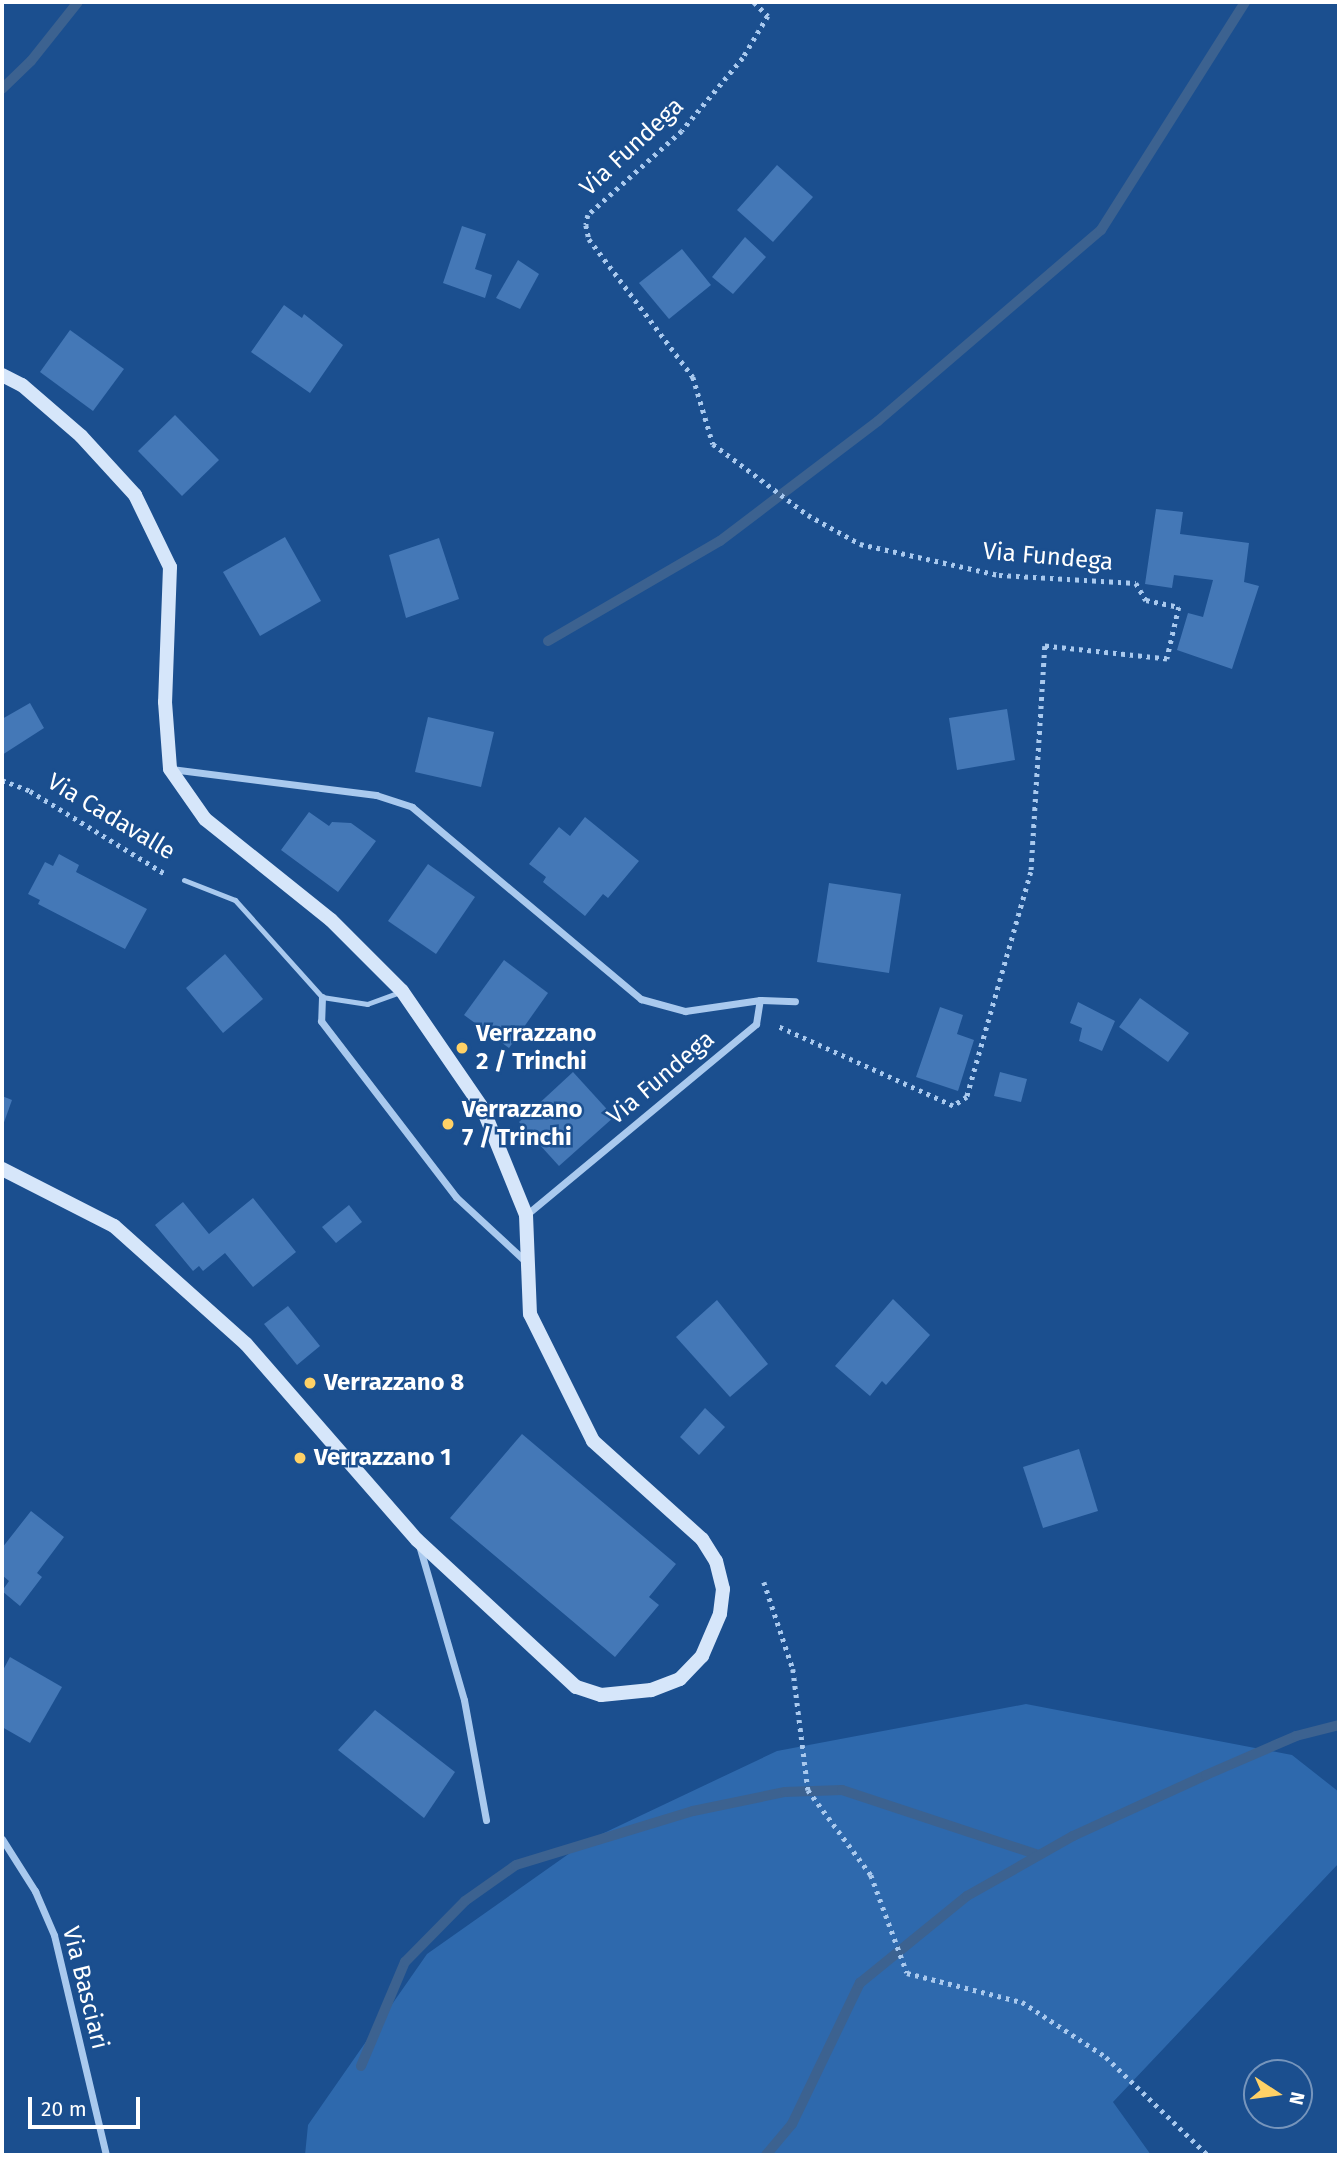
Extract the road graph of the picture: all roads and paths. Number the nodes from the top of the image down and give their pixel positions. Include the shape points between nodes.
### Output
1 (754, 2) edge
2 (2, 376) edge
3 (170, 769) junction
4 (2, 780) edge
5 (184, 880) joint
6 (402, 991) junction
7 (322, 997) junction
8 (760, 1000) junction
9 (796, 1002) dead end
10 (756, 1024) junction
11 (2, 1169) edge
12 (526, 1215) junction
13 (528, 1263) junction
14 (417, 1540) junction
15 (764, 1582) dead end
16 (486, 1820) dead end
17 (2, 1839) edge
18 (106, 2155) edge
19 (1208, 2155) edge

1 - 10 path, Via Fundega via 768,16 743,58 682,131 588,215 586,225 589,239 693,377 713,444 808,515 860,544 999,575 1136,583 1146,600 1179,607 1167,659 1045,646 1031,872 967,1097 954,1106 783,1027
2 - 3 street via 22,385 81,436 135,495 170,567 164,702
3 - 6 street via 205,819 331,919
3 - 8 street via 376,795 412,807 641,999 685,1012
4 - 5 path, Via Cadavalle via 30,791 131,855
5 - 7 lane, Via Cadavalle via 235,900
6 - 7 lane via 367,1004
6 - 12 street via 482,1108
7 - 13 street via 321,1021 448,1186
8 - 9 street
8 - 10 street
10 - 12 street, Via Fundega
11 - 14 street via 114,1226 246,1344
12 - 13 street
13 - 14 street via 530,1314 593,1441 702,1539 716,1561 723,1589 714,1634 702,1656 680,1679 661,1687 624,1696 576,1687
14 - 16 street via 464,1700
15 - 19 path via 793,1669 808,1790 871,1875 907,1973 1022,2002 1106,2057
17 - 18 street, Via Basciari via 35,1891 54,1935

